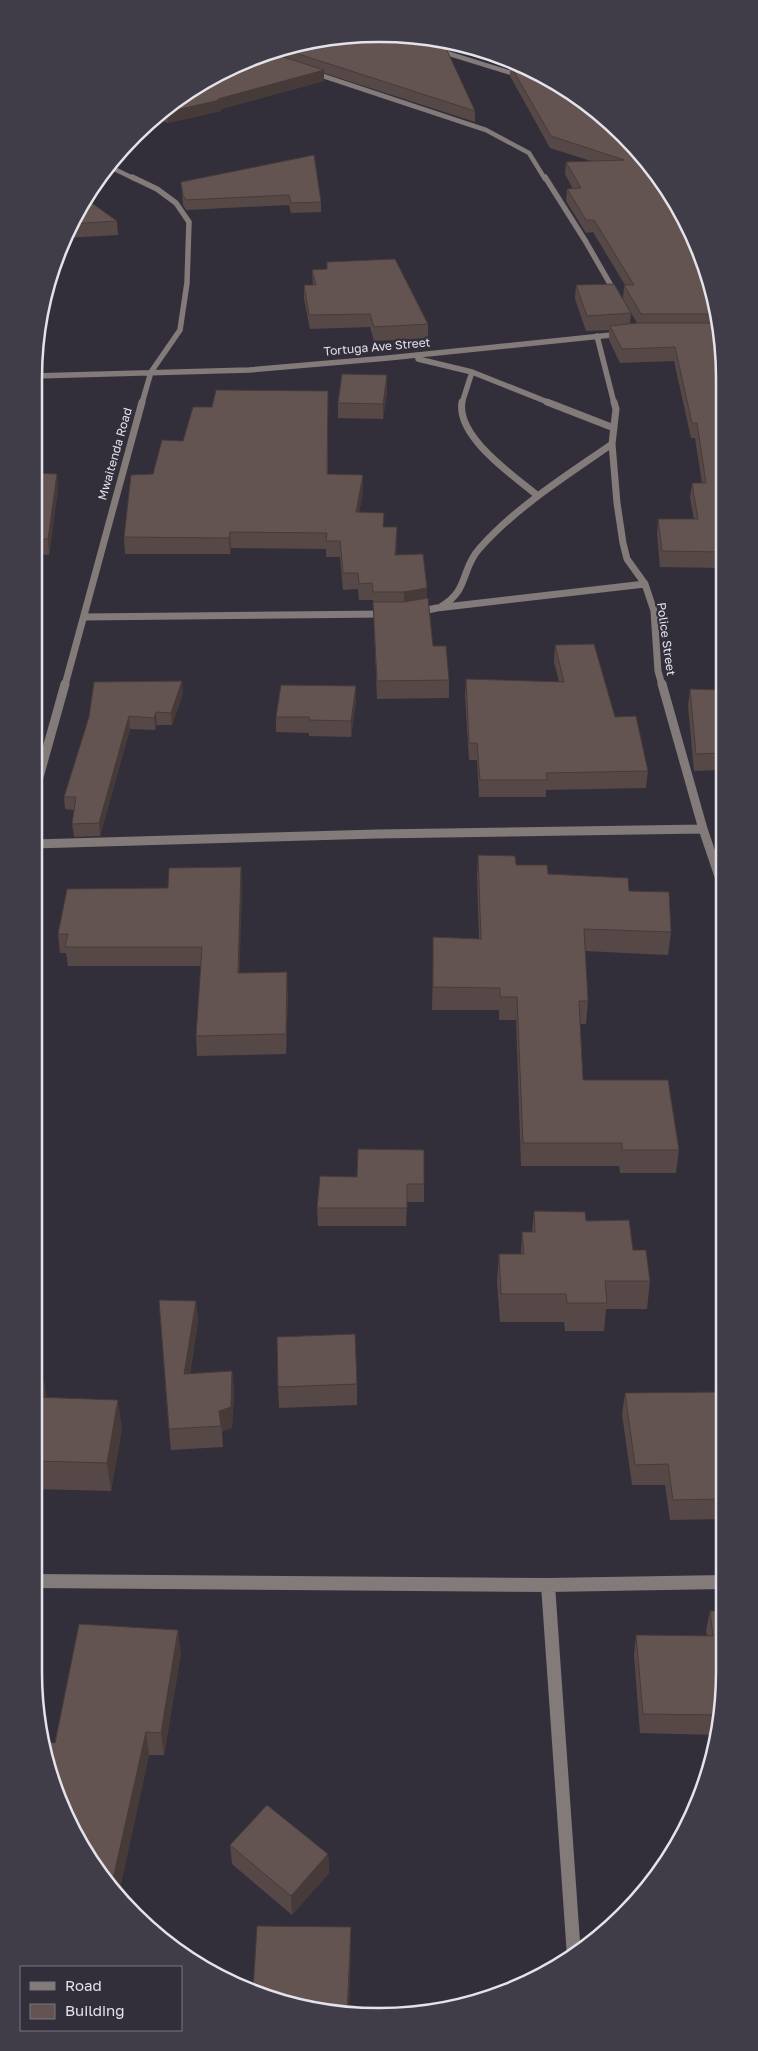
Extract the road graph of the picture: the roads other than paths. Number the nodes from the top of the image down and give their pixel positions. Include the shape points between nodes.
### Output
1 (429, 47) edge
2 (509, 68) edge
3 (503, 70) junction
4 (307, 71) edge
5 (531, 79) edge
6 (116, 170) edge
7 (618, 300) edge
8 (627, 333) edge
9 (597, 336) junction
10 (407, 356) junction
11 (151, 372) junction
12 (472, 372) junction
13 (42, 375) edge
14 (614, 428) junction
15 (612, 444) junction
16 (538, 496) junction
17 (645, 584) junction
18 (437, 608) junction
19 (413, 613) edge
20 (394, 614) edge
21 (84, 617) junction
22 (42, 766) edge
23 (703, 829) junction
24 (42, 844) edge
25 (716, 867) edge
26 (42, 1581) edge
27 (716, 1582) edge
28 (548, 1585) junction
29 (573, 1947) edge

1 - 3 street
2 - 3 street
3 - 5 street
4 - 7 street via 486,130 529,153 586,242
6 - 11 street, Mwaitenda Road via 157,189 176,203 189,222 187,283 180,330
8 - 9 street, Tortuga Ave Street
9 - 10 street, Tortuga Ave Street
9 - 14 street, Police Street via 616,409
10 - 11 street, Tortuga Ave Street via 248,370
10 - 12 street
11 - 13 street, Tortuga Ave Street
11 - 21 street, Mwaitenda Road
12 - 14 street
12 - 16 street via 460,410 465,427 489,454
14 - 15 street, Police Street
15 - 16 street
15 - 17 street, Police Street via 623,543 627,559
16 - 18 street via 473,555 458,595
17 - 18 street
17 - 23 street, Police Street via 654,611 658,671
18 - 19 street
20 - 21 street
21 - 22 street, Mwaitenda Road
23 - 24 street
23 - 25 street, Police Street
26 - 28 street
27 - 28 street
28 - 29 street

